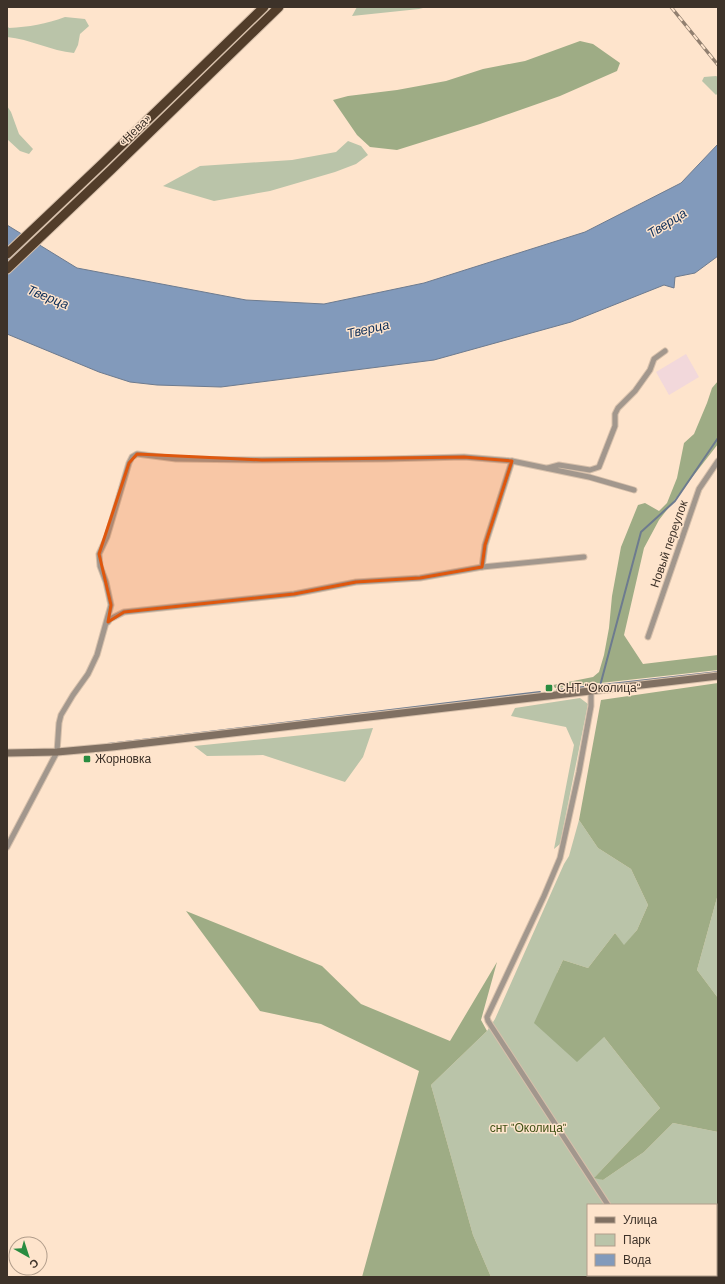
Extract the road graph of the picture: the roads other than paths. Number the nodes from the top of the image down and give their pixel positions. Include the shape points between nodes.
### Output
1 (264, 7) edge
2 (279, 7) edge
3 (7, 254) edge
4 (7, 269) edge
5 (666, 351) dead end
6 (512, 461) junction
7 (718, 461) edge
8 (545, 468) junction
9 (634, 490) dead end
10 (584, 557) dead end
11 (482, 567) junction
12 (108, 622) junction
13 (648, 637) dead end
14 (718, 676) edge
15 (591, 691) junction
16 (7, 752) edge
17 (57, 752) junction
18 (7, 847) edge
19 (607, 1204) edge

1 - 3 highway, «Нева»
2 - 4 highway, «Нева»
5 - 8 street via 654,359 636,391 618,408 615,426 599,467 590,470 559,465
6 - 8 street
6 - 11 street via 485,545
6 - 12 street via 464,457 385,460 176,459 136,454 130,462 107,537 99,554 111,605
7 - 13 street, Новый переулок via 699,489
8 - 9 street
10 - 11 street
11 - 12 street via 420,578 356,582 294,594 124,612
12 - 17 street via 88,674 61,715
14 - 15 main road
15 - 17 main road
15 - 19 street via 590,713 560,858 487,1018
16 - 17 main road
17 - 18 street

